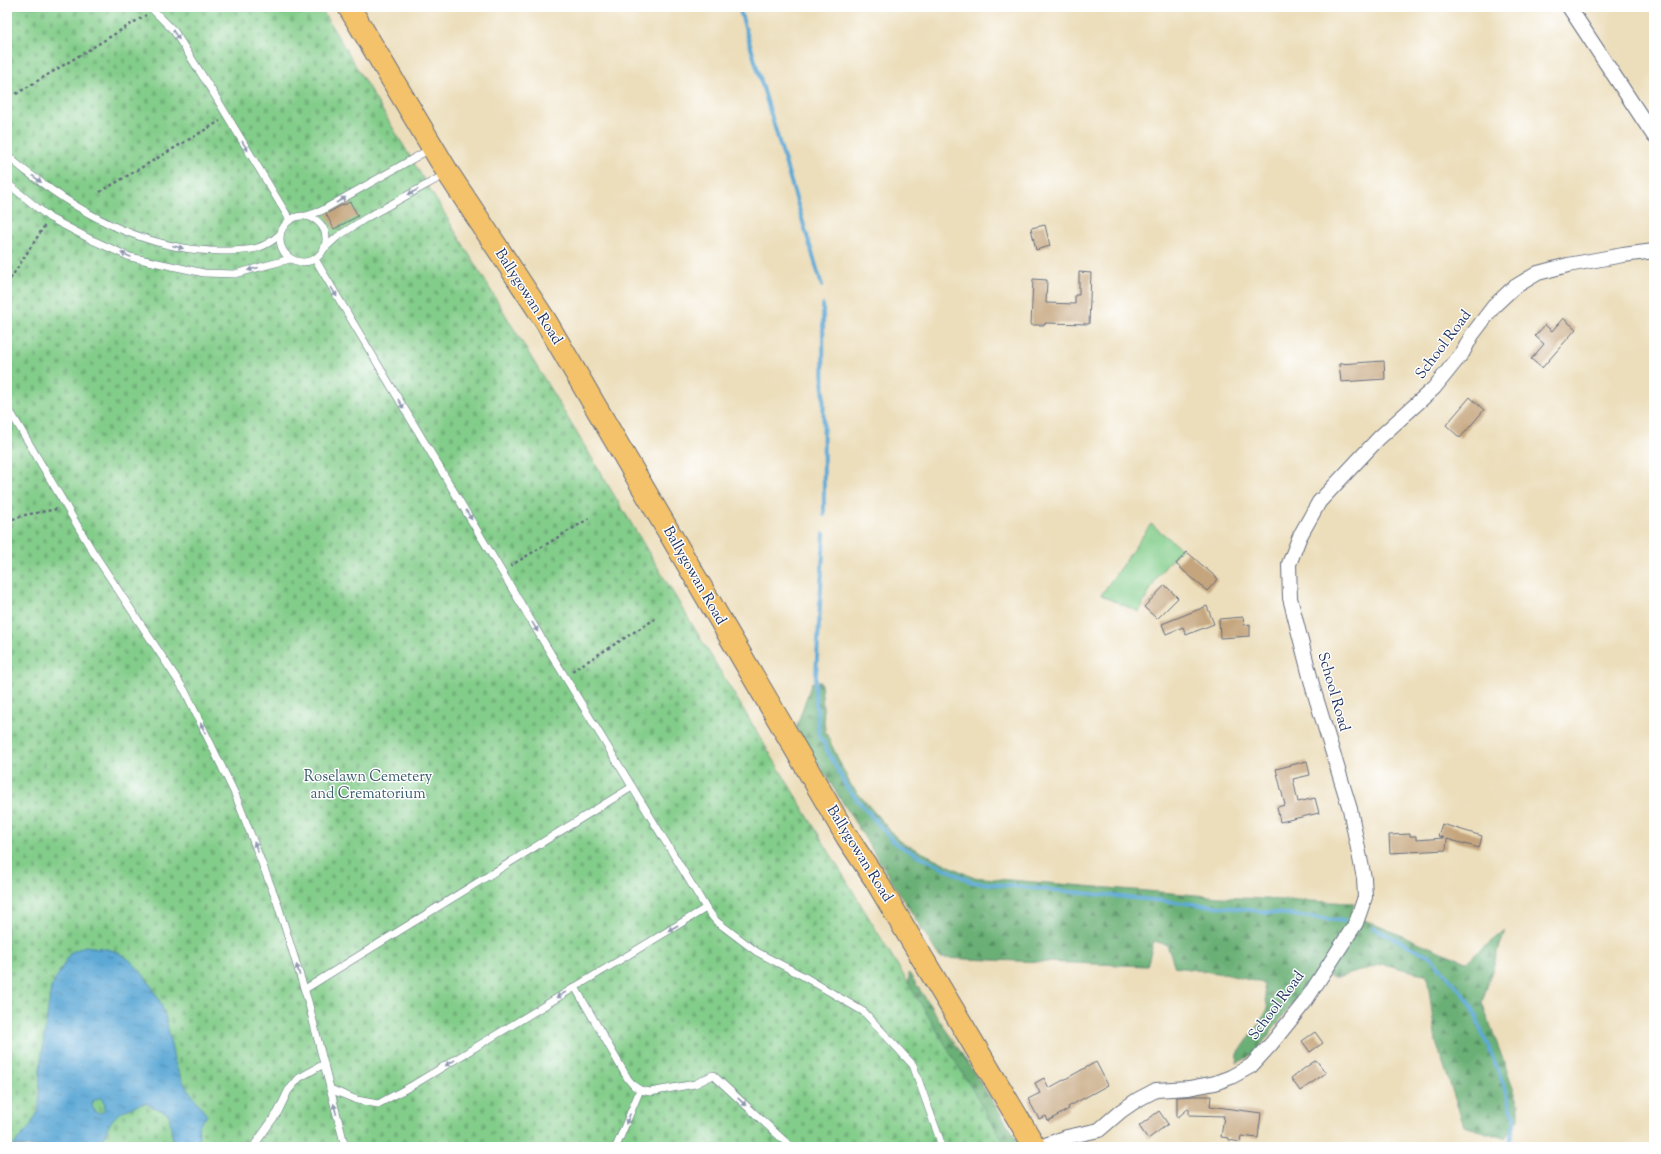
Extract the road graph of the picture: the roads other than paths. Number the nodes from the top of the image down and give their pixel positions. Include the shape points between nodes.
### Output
1 (349, 7) edge
2 (1569, 7) edge
3 (152, 9) edge
4 (1654, 136) edge
5 (432, 148) junction
6 (7, 154) edge
7 (448, 173) junction
8 (7, 183) edge
9 (306, 216) junction
10 (290, 220) junction
11 (279, 235) junction
12 (324, 249) junction
13 (1654, 251) edge
14 (290, 259) junction
15 (314, 259) junction
16 (7, 406) edge
17 (632, 787) junction
18 (706, 908) junction
19 (575, 987) junction
20 (304, 989) junction
21 (324, 1064) junction
22 (330, 1089) junction
23 (640, 1090) junction
24 (252, 1147) edge
25 (345, 1147) edge
26 (616, 1147) edge
27 (791, 1147) edge
28 (940, 1147) edge
29 (1035, 1147) edge
30 (1040, 1147) edge

1 - 5 main road, Ballygowan Road
2 - 4 street
3 -> 10 lane via 174,31
5 - 7 main road, Ballygowan Road
9 -> 5 lane via 321,211
6 -> 11 lane via 60,196 112,226 146,239 185,249 220,251 265,246
7 -> 12 lane via 366,218
7 - 29 main road, Ballygowan Road via 545,320 847,837 875,879
14 -> 8 lane via 235,274 204,273 130,258 50,218
9 - 10 lane
9 - 12 lane via 320,223 325,231
10 - 11 lane
11 - 14 lane via 279,244
12 - 15 lane
13 - 30 street, School Road via 1568,265 1538,273 1513,288 1494,306 1472,335 1463,352 1434,388 1379,438 1319,502 1300,536 1289,564 1290,598 1313,688 1350,809 1364,878 1365,897 1356,923 1304,1002 1251,1066 1231,1077 1188,1088 1156,1090 1121,1111 1099,1130 1067,1137
14 - 15 lane via 309,262
15 -> 17 lane
20 -> 16 lane via 277,902 235,794 185,691 93,552
17 - 18 lane
17 - 20 lane
18 -> 19 lane
18 - 28 lane via 716,921 757,952 804,976 864,1012 913,1065 940,1140
19 -> 22 lane via 378,1104 357,1100
19 - 23 lane via 628,1079
20 - 21 lane
21 - 22 lane
21 - 24 lane via 299,1078
25 -> 22 lane
23 -> 26 lane
23 -> 27 lane via 650,1092 695,1084 713,1075

